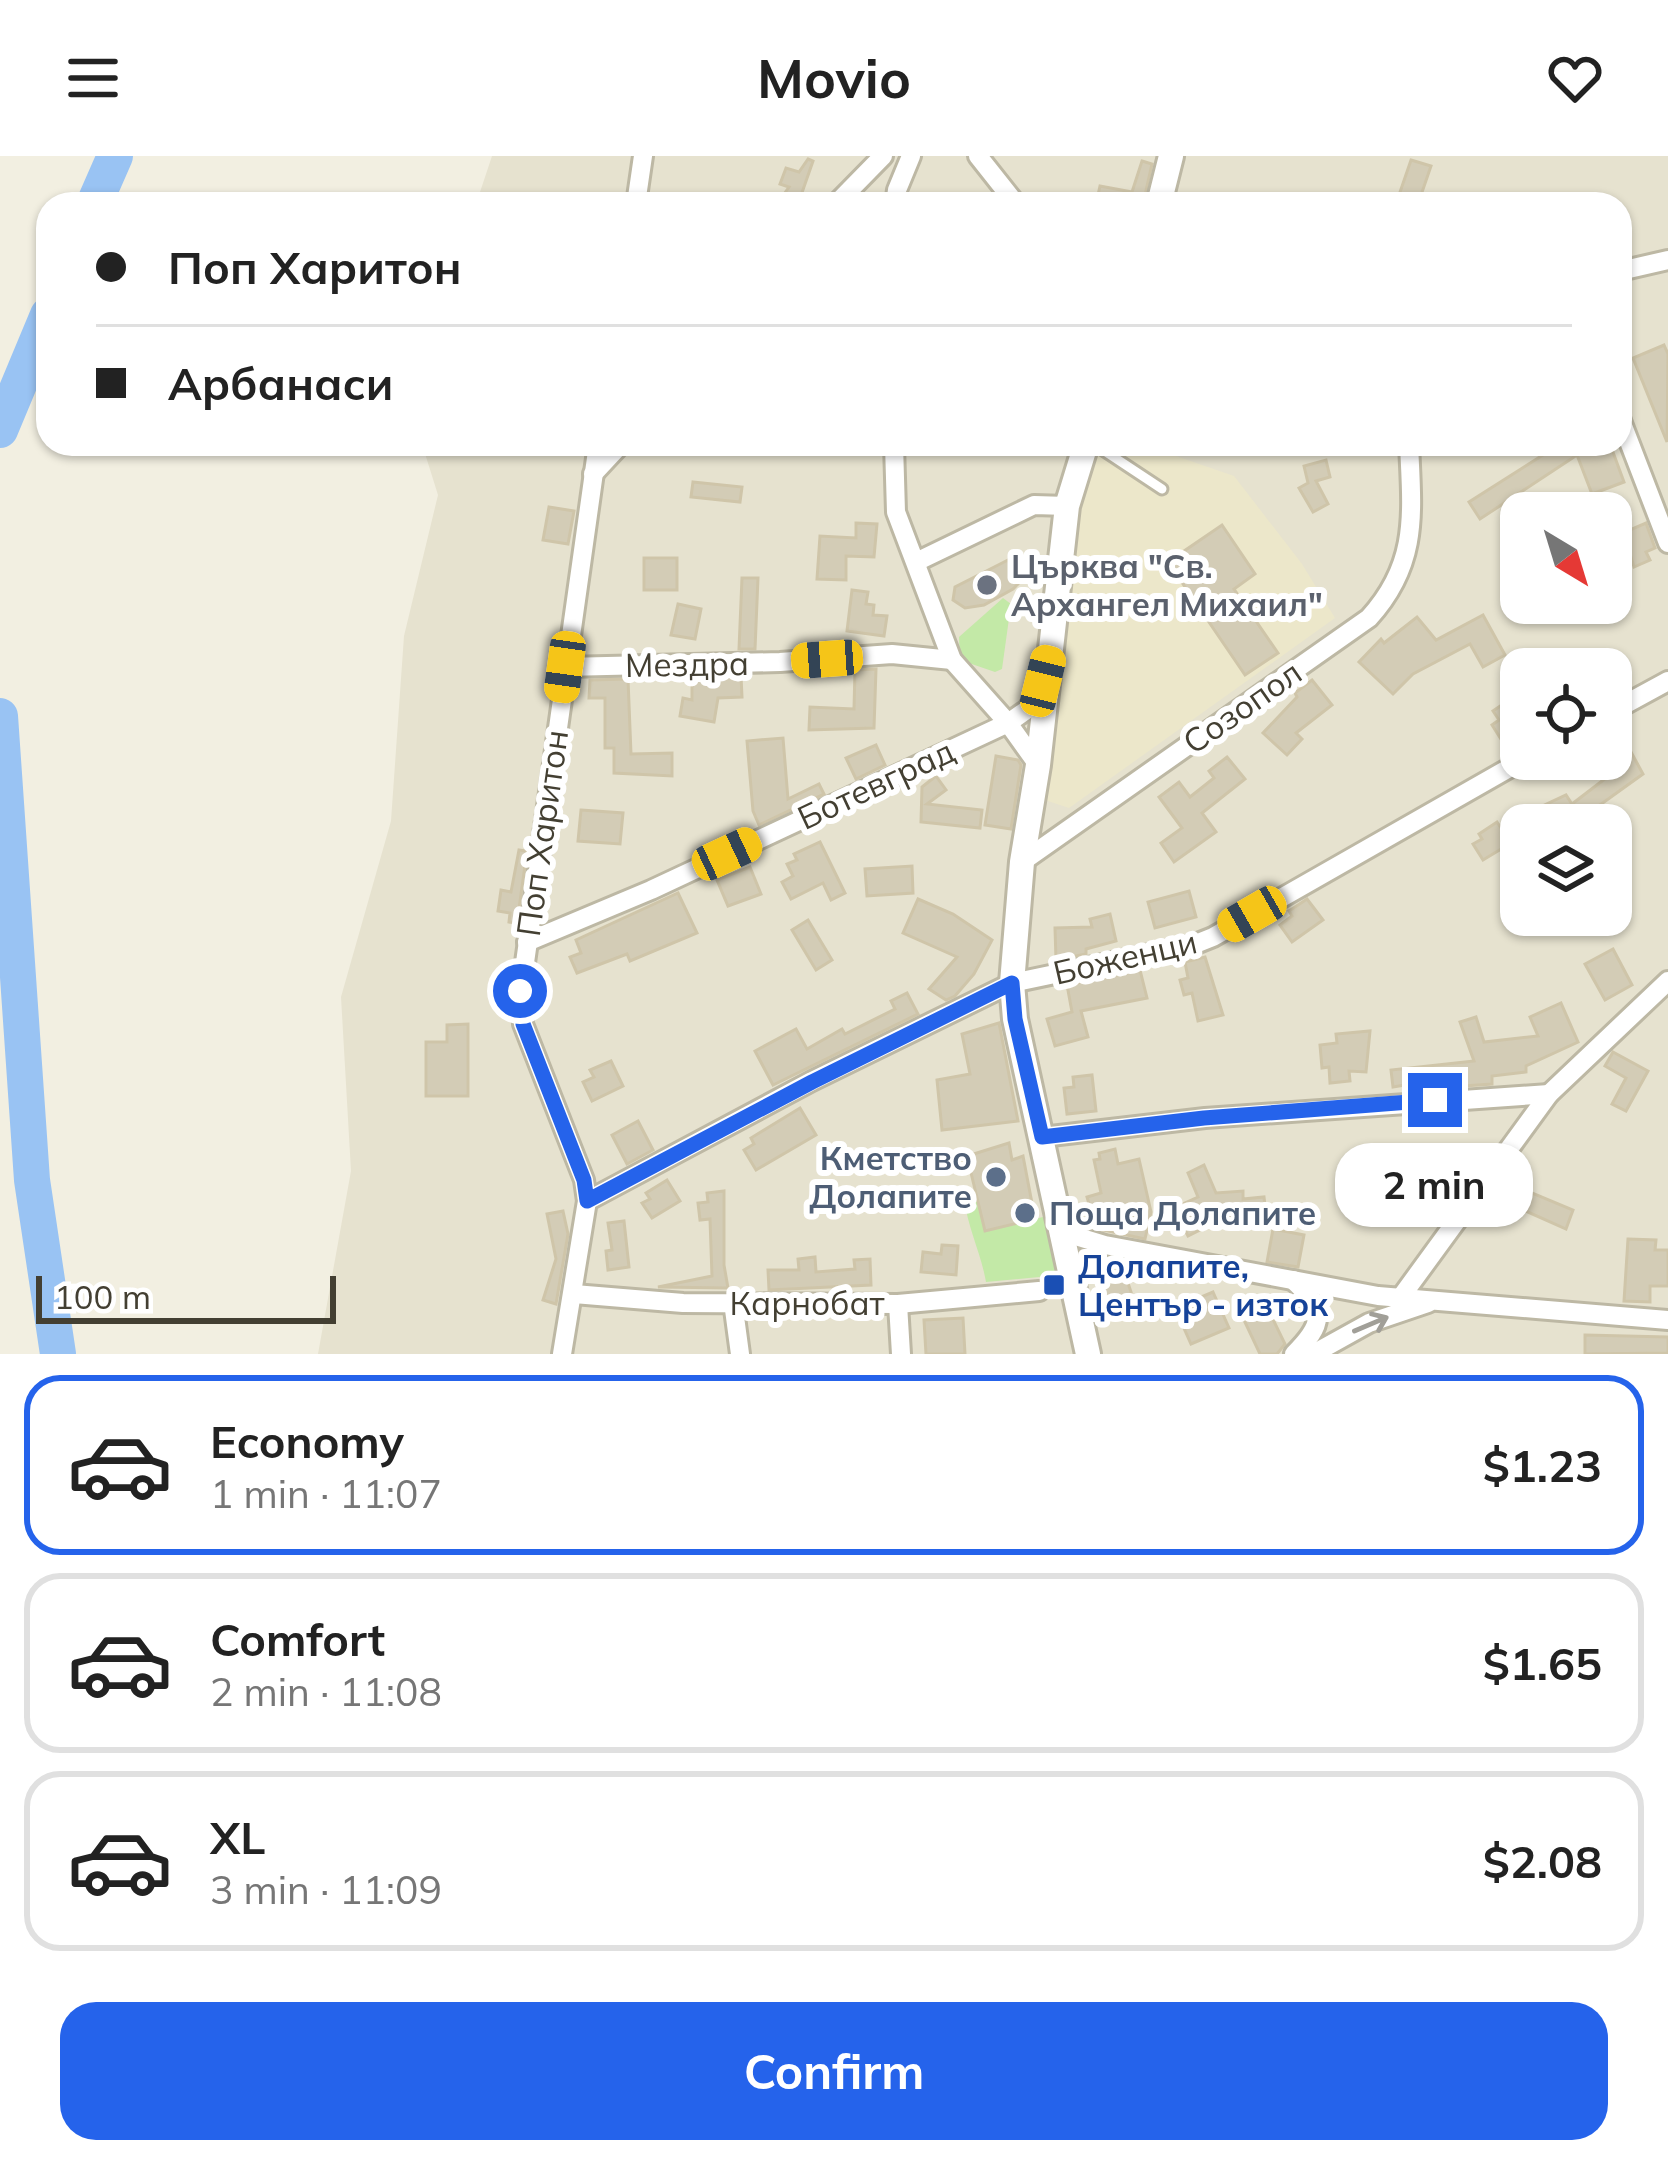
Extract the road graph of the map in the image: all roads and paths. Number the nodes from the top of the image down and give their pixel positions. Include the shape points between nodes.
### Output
1 (643, 156) edge
2 (884, 156) edge
3 (911, 156) edge
4 (978, 156) edge
5 (1171, 156) edge
6 (637, 192) edge
7 (848, 192) edge
8 (899, 192) edge
9 (1006, 192) edge
10 (1162, 192) edge
11 (1668, 260) edge
12 (1632, 268) edge
13 (1632, 449) edge
14 (596, 456) edge
15 (610, 456) edge
16 (894, 456) edge
17 (1086, 456) edge
18 (1109, 456) edge
19 (1409, 456) edge
20 (593, 474) junction
21 (1162, 489) dead end
22 (1067, 506) junction
23 (1668, 543) edge
24 (916, 562) junction
25 (1052, 646) junction
26 (952, 660) junction
27 (565, 667) junction
28 (1668, 681) edge
29 (1632, 701) edge
30 (1008, 723) junction
31 (1038, 765) junction
32 (1500, 773) edge
33 (1022, 862) junction
34 (526, 942) junction
35 (1668, 980) edge
36 (1012, 983) junction
37 (1668, 1002) edge
38 (1639, 1004) junction
39 (1549, 1094) junction
40 (1042, 1137) junction
41 (587, 1201) junction
42 (1062, 1232) junction
43 (1292, 1280) junction
44 (1039, 1291) dead end
45 (574, 1294) junction
46 (1401, 1297) junction
47 (734, 1302) junction
48 (1432, 1302) junction
49 (898, 1304) junction
50 (1668, 1320) edge
51 (562, 1354) edge
52 (740, 1354) edge
53 (901, 1354) edge
54 (1088, 1354) edge
55 (1294, 1354) edge
56 (1313, 1354) edge

1 - 6 street
2 - 7 street
3 - 8 street
4 - 9 street
5 - 10 street
11 - 12 street
13 - 23 street
14 - 20 street, Поп Харитон
15 - 20 street
16 - 24 street via 896,512
17 - 22 street
18 - 21 lane
19 - 33 street, Созопол via 1413,524 1405,560 1370,618
20 - 27 street, Поп Харитон
22 - 24 street via 1034,505
22 - 25 street
24 - 26 street
25 - 30 street, Ботевград via 1036,699
25 - 31 street
26 - 27 street, Мездра via 892,654
26 - 30 street
27 - 34 street, Поп Харитон
28 - 29 street
30 - 31 street
30 - 34 street, Ботевград
31 - 33 street
32 - 36 street, Боженци via 1193,945
33 - 36 street
34 - 41 street, Поп Харитон via 523,1024
35 - 38 street
36 - 40 street
36 - 41 street, Боженци
37 - 38 street
38 - 39 street
39 - 40 street
39 - 46 street
40 - 42 street
41 - 45 street, Поп Харитон
42 - 43 street
42 - 54 street
43 - 46 street
43 - 55 street via 1310,1299 1317,1323 1315,1336
44 - 49 street, Карнобат
45 - 47 street, Карнобат
45 - 51 street, Поп Харитон
46 - 48 street
47 - 49 street, Карнобат
47 - 52 street
48 - 50 street
56 -> 48 street
49 - 53 street

